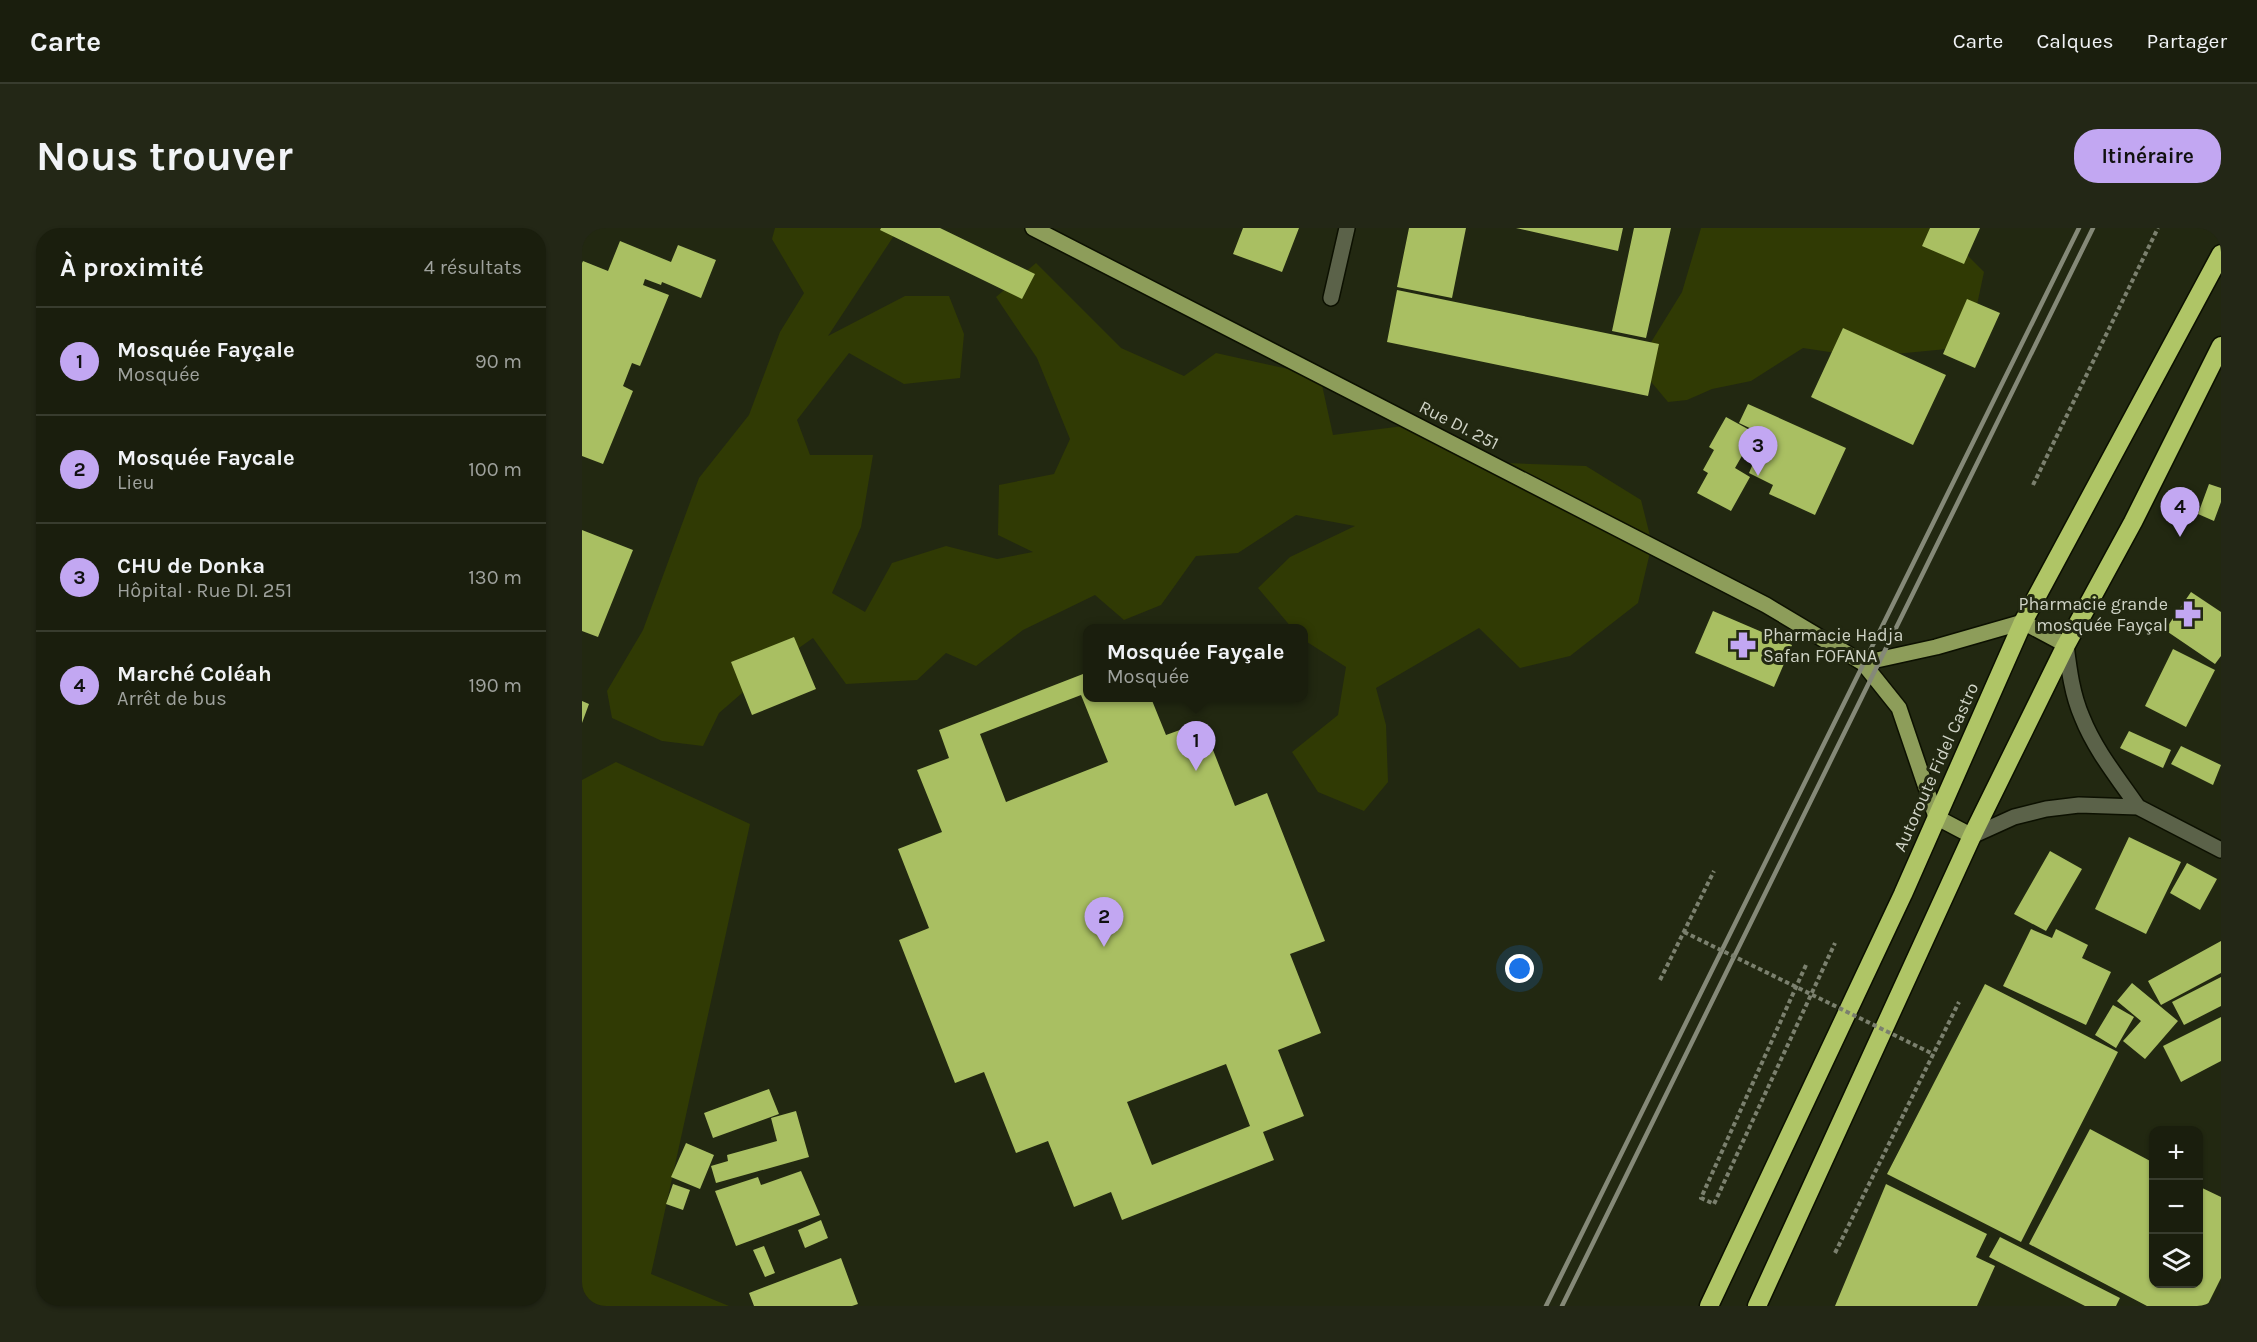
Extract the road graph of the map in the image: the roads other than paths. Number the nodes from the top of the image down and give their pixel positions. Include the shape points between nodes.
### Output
1 (1033, 228) edge
2 (1347, 228) edge
3 (2221, 254) edge
4 (1331, 298) dead end
5 (2221, 346) edge
6 (2023, 622) junction
7 (2066, 645) junction
8 (1863, 663) junction
9 (2138, 807) junction
10 (1936, 818) junction
11 (1972, 836) junction
12 (2221, 850) edge
13 (1709, 1306) edge
14 (1756, 1306) edge

1 - 8 main road, Rue DI. 251 via 1766,605
2 - 4 street
3 - 6 highway, Autoroute Fidel Castro
5 - 7 highway
6 - 7 main road
6 - 8 main road
6 - 10 highway, Autoroute Fidel Castro
7 - 9 street via 2071,683 2082,716 2097,747
7 - 11 highway
8 - 10 main road via 1899,708
9 - 11 street via 2079,805 2046,809 2014,817
9 - 12 street
10 - 11 main road
10 - 13 highway, Autoroute Fidel Castro
11 - 14 highway

